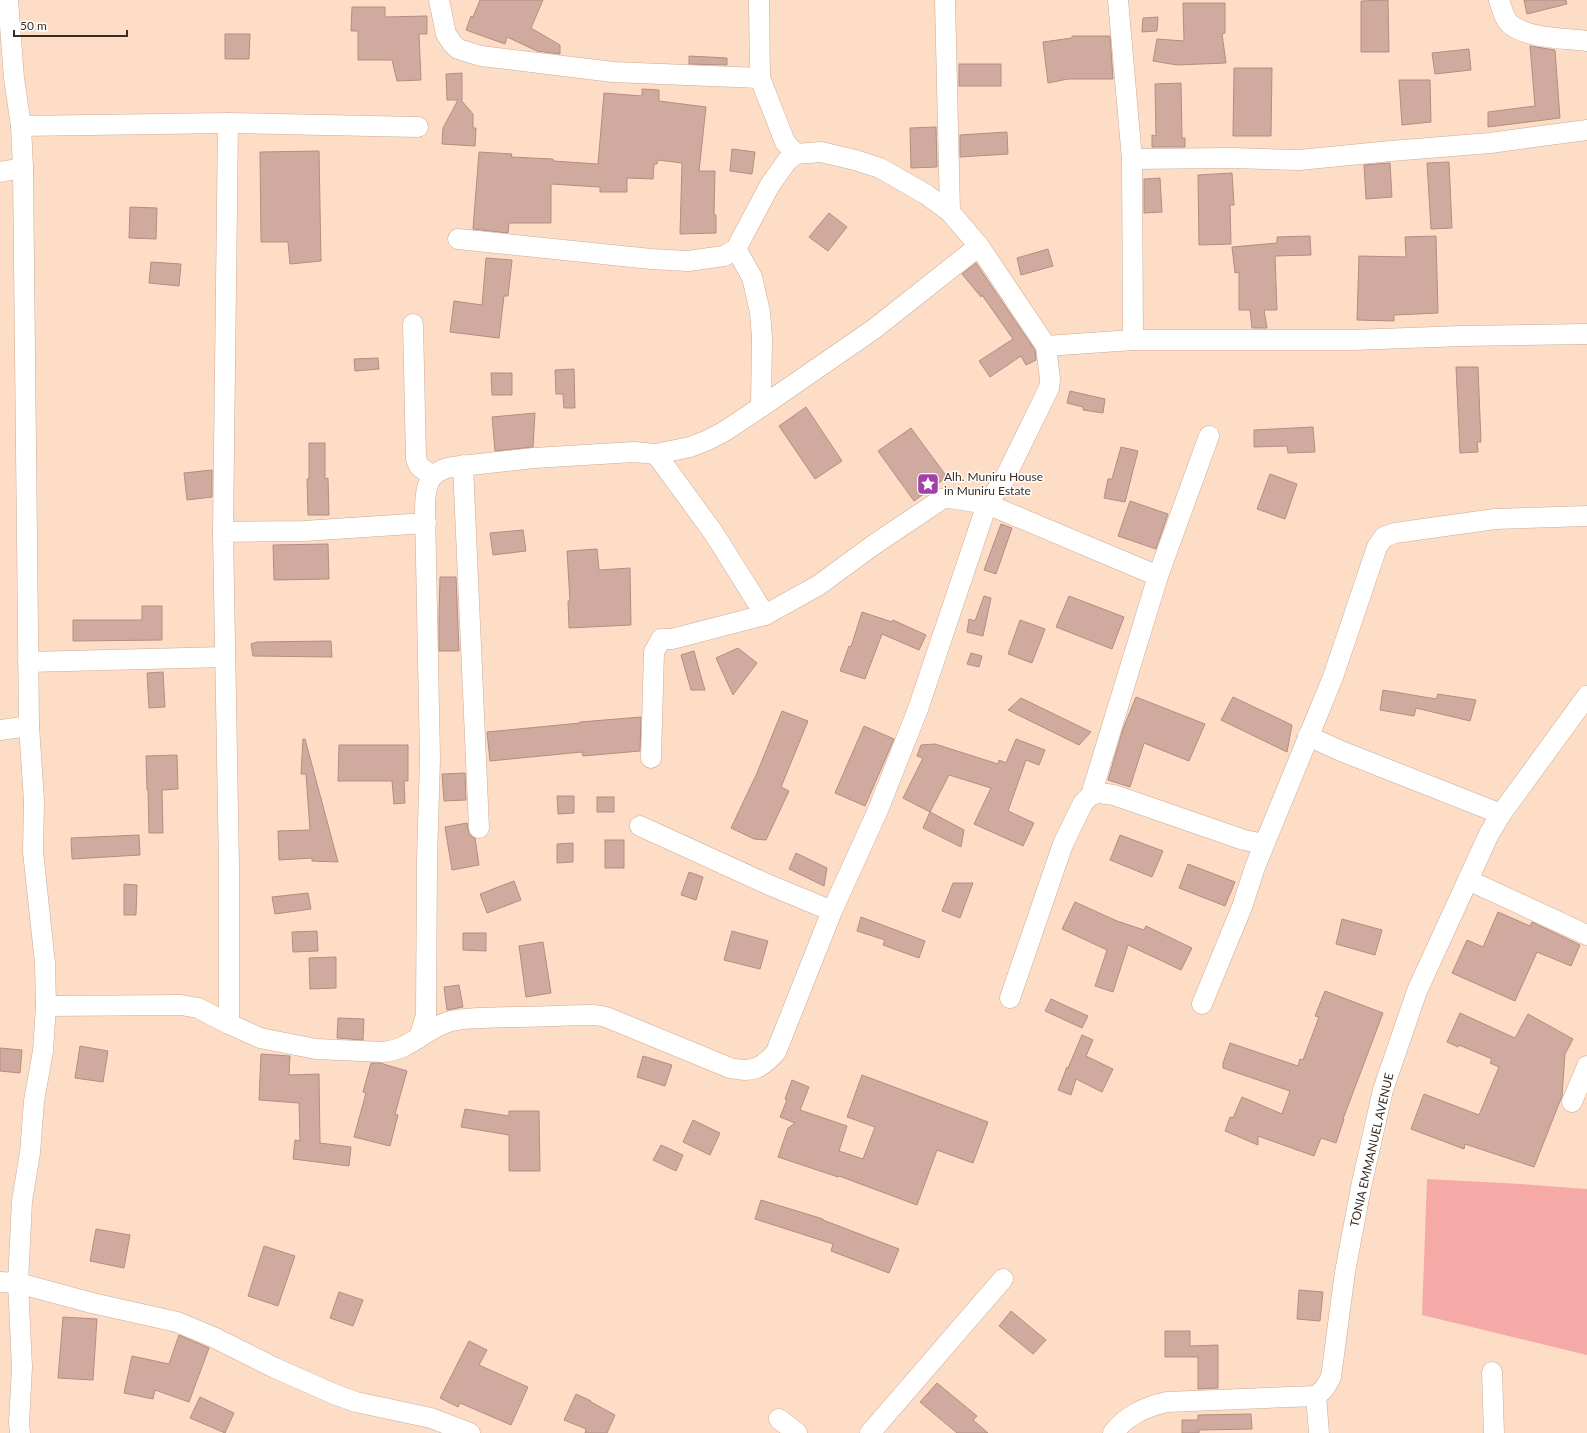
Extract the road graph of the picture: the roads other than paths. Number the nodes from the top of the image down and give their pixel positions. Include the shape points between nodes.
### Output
1 (8, 0) edge
2 (439, 0) edge
3 (759, 0) edge
4 (946, 0) edge
5 (1118, 0) edge
6 (1499, 0) edge
7 (1587, 41) edge
8 (760, 78) junction
9 (228, 123) junction
10 (21, 126) junction
11 (418, 127) dead end
12 (1587, 130) edge
13 (796, 154) junction
14 (1132, 159) junction
15 (23, 168) junction
16 (0, 172) edge
17 (950, 212) junction
18 (458, 240) dead end
19 (979, 246) junction
20 (736, 249) junction
21 (413, 324) dead end
22 (1587, 334) edge
23 (1133, 340) junction
24 (1046, 346) junction
25 (761, 407) junction
26 (1209, 436) dead end
27 (656, 454) junction
28 (463, 465) junction
29 (432, 476) junction
30 (987, 504) junction
31 (1587, 516) edge
32 (426, 524) junction
33 (223, 532) junction
34 (1158, 576) junction
35 (765, 615) junction
36 (225, 657) junction
37 (28, 662) junction
38 (1587, 696) edge
39 (29, 726) junction
40 (0, 730) edge
41 (1308, 736) junction
42 (651, 758) dead end
43 (1091, 795) junction
44 (1501, 814) junction
45 (640, 826) dead end
46 (479, 828) dead end
47 (1264, 844) junction
48 (1468, 880) junction
49 (832, 911) junction
50 (1587, 935) edge
51 (1010, 998) dead end
52 (1202, 1004) dead end
53 (46, 1006) junction
54 (434, 1020) junction
55 (229, 1024) junction
56 (1587, 1066) edge
57 (1572, 1102) dead end
58 (1003, 1279) dead end
59 (9, 1283) edge
60 (1492, 1372) dead end
61 (1316, 1396) junction
62 (779, 1419) dead end
63 (15, 1430) edge
64 (470, 1433) edge
65 (797, 1433) edge
66 (870, 1433) edge
67 (1113, 1433) edge
68 (1319, 1433) edge
69 (1494, 1433) edge

1 - 10 street
2 - 8 street via 446,34 452,43 458,49 482,56 613,72
3 - 8 street
4 - 17 street
5 - 14 street
6 - 7 street via 1510,24 1528,34
8 - 13 street via 785,142
9 - 10 street
9 - 11 street
9 - 33 street
10 - 15 street
12 - 14 street via 1490,143 1299,160
13 - 17 street via 821,152 880,168 927,195
13 - 20 street via 787,161 770,185
14 - 23 street
15 - 16 street
15 - 37 street
17 - 19 street
18 - 20 street via 688,261 724,256
19 - 24 street
19 - 25 street via 874,329
20 - 25 street via 752,276 760,312
21 - 29 street via 416,459 419,466
22 - 23 street via 1352,340
23 - 24 street
24 - 30 street via 1049,388 1005,478
25 - 27 street via 708,440 690,447
26 - 34 street
27 - 28 street via 634,452
27 - 35 street via 713,532
28 - 29 street via 441,469
28 - 46 street
29 - 32 street via 427,484 425,496
30 - 34 street
30 - 35 street via 942,499 819,585
30 - 49 street via 918,709 878,810
31 - 41 street via 1495,519 1395,533 1384,538 1377,546 1333,677
32 - 33 street via 304,532
32 - 54 street via 430,759 427,859
33 - 36 street
34 - 43 street
35 - 42 street via 672,639 661,639 654,652
36 - 37 street
36 - 55 street
37 - 39 street
38 - 44 street, TONIA EMMANUEL AVENUE
39 - 40 street
39 - 53 street via 34,801 33,852 46,963
41 - 44 street
41 - 47 street
43 - 47 street via 1114,795 1244,840
43 - 51 street via 1083,803 1063,844
44 - 48 street, TONIA EMMANUEL AVENUE
45 - 49 street
47 - 52 street via 1242,907
48 - 50 street
48 - 61 street, TONIA EMMANUEL AVENUE via 1417,991 1383,1090 1356,1210 1345,1272 1332,1377
49 - 54 street via 776,1052 766,1064 757,1068 743,1071 730,1068 606,1017 595,1015
53 - 55 street via 181,1005 198,1008
53 - 59 street via 30,1153
54 - 55 street via 419,1038 394,1052 316,1049 260,1038
56 - 57 street
58 - 66 street
59 - 63 street via 22,1367
59 - 64 street via 177,1322 334,1394 356,1402 431,1418
60 - 69 street
61 - 67 street via 1167,1402 1148,1406 1134,1414
61 - 68 street
62 - 65 street

